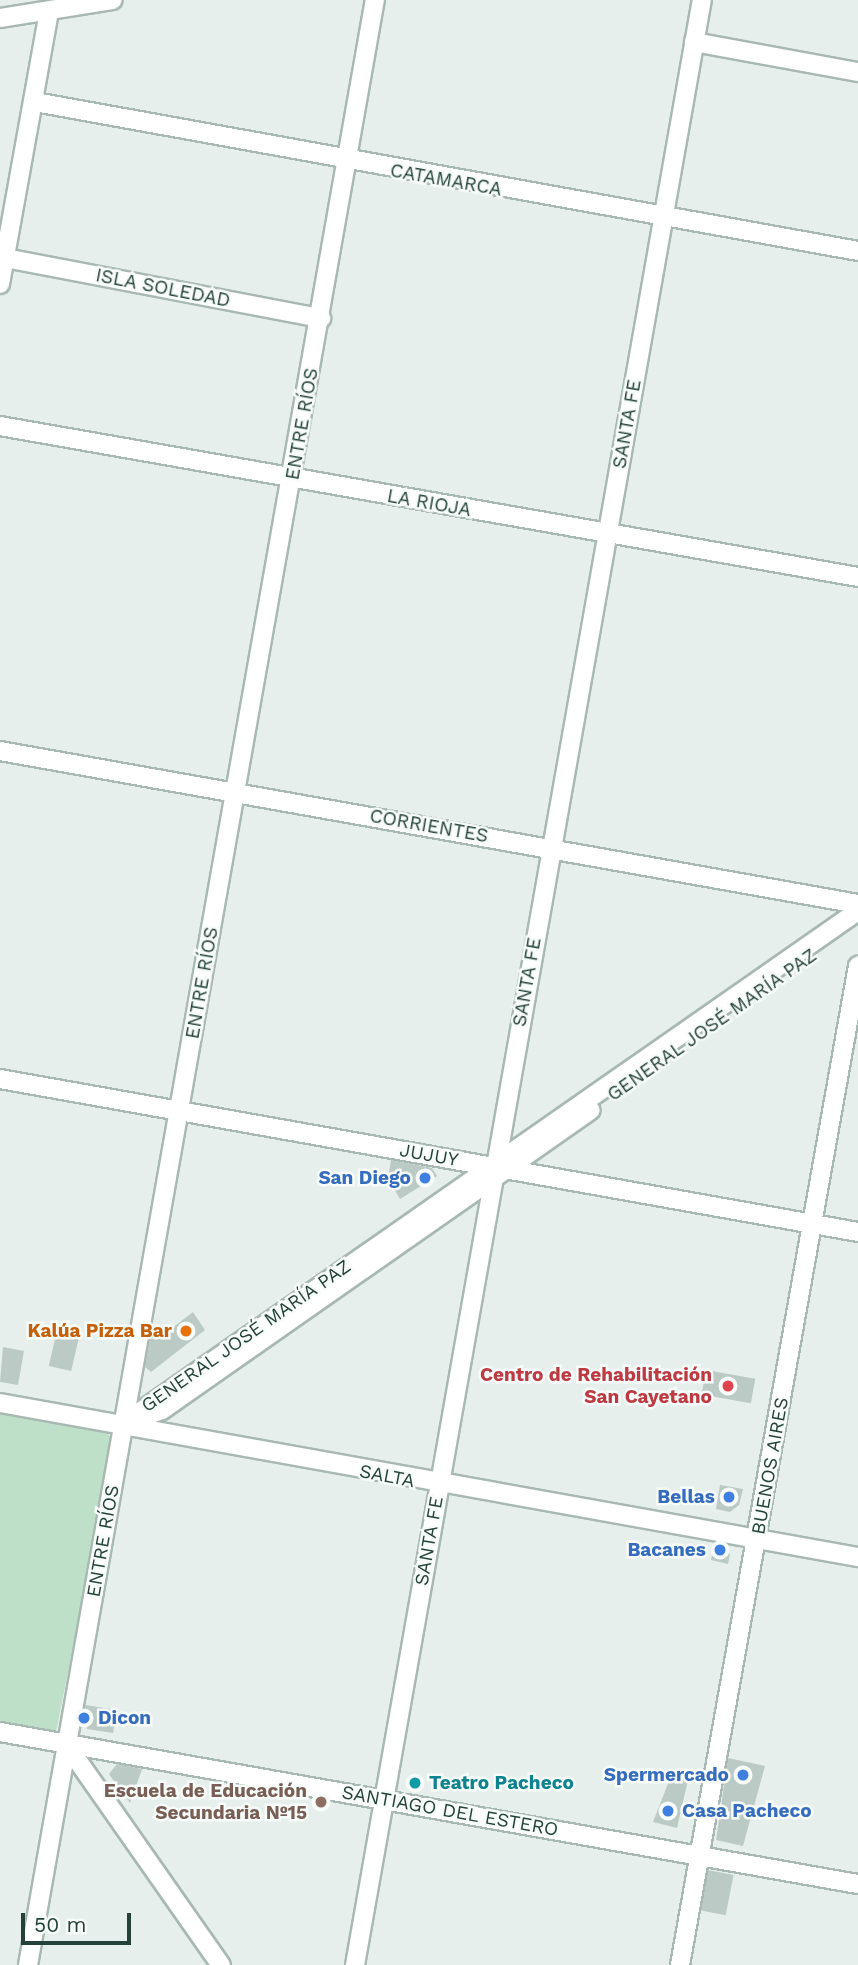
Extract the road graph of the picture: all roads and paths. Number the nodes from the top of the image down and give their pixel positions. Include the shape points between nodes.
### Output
1 (113, 0) edge
2 (375, 0) edge
3 (702, 0) edge
4 (49, 11) junction
5 (0, 18) edge
6 (694, 42) junction
7 (858, 72) edge
8 (35, 103) junction
9 (347, 163) junction
10 (663, 217) junction
11 (858, 251) edge
12 (5, 258) junction
13 (0, 284) edge
14 (321, 318) junction
15 (0, 426) edge
16 (293, 478) junction
17 (609, 534) junction
18 (858, 577) edge
19 (0, 751) edge
20 (236, 792) junction
21 (551, 848) junction
22 (858, 904) edge
23 (858, 911) edge
24 (858, 923) edge
25 (858, 966) edge
26 (0, 1079) edge
27 (178, 1111) junction
28 (496, 1168) junction
29 (813, 1224) junction
30 (858, 1232) edge
31 (0, 1403) edge
32 (124, 1423) junction
33 (439, 1486) junction
34 (757, 1538) junction
35 (858, 1556) edge
36 (0, 1732) edge
37 (66, 1744) junction
38 (382, 1799) junction
39 (700, 1857) junction
40 (858, 1884) edge
41 (28, 1965) edge
42 (221, 1965) edge
43 (355, 1965) edge
44 (680, 1965) edge

1 - 4 street
2 - 9 street, ENTRE RÍOS
3 - 6 street, SANTA FE
4 - 5 street
4 - 8 street
6 - 7 street
6 - 10 street, SANTA FE
8 - 9 street, CATAMARCA
8 - 12 street
9 - 10 street, CATAMARCA
9 - 14 street, ENTRE RÍOS
10 - 11 street, CATAMARCA
10 - 17 street, SANTA FE
12 - 13 street
12 - 14 street, ISLA SOLEDAD
14 - 16 street, ENTRE RÍOS
15 - 16 street, LA RIOJA
16 - 17 street, LA RIOJA
16 - 20 street, ENTRE RÍOS
17 - 18 street, LA RIOJA
17 - 21 street, SANTA FE
19 - 20 street, CORRIENTES
20 - 21 street, CORRIENTES
20 - 27 street, ENTRE RÍOS
21 - 22 street, CORRIENTES
21 - 28 street, SANTA FE
23 - 28 street, GENERAL JOSÉ MARÍA PAZ
24 - 28 street, GENERAL JOSÉ MARÍA PAZ
25 - 29 street, BUENOS AIRES
26 - 27 street, JUJUY
27 - 28 street, JUJUY
27 - 32 street, ENTRE RÍOS
28 - 29 street, JUJUY
28 - 32 street, GENERAL JOSÉ MARÍA PAZ
28 - 33 street, SANTA FE
29 - 30 street, JUJUY
29 - 34 street, BUENOS AIRES
31 - 32 street, SALTA
32 - 33 street, SALTA
32 - 37 street, ENTRE RÍOS
33 - 34 street, SALTA
33 - 38 street, SANTA FE
34 - 35 street, SALTA
34 - 39 street, BUENOS AIRES
36 - 37 street, SANTIAGO DEL ESTERO
37 - 38 street, SANTIAGO DEL ESTERO
37 - 41 street, ENTRE RÍOS
37 - 42 street
38 - 39 street, SANTIAGO DEL ESTERO
38 - 43 street, SANTA FE
39 - 40 street, SANTIAGO DEL ESTERO
39 - 44 street, BUENOS AIRES

